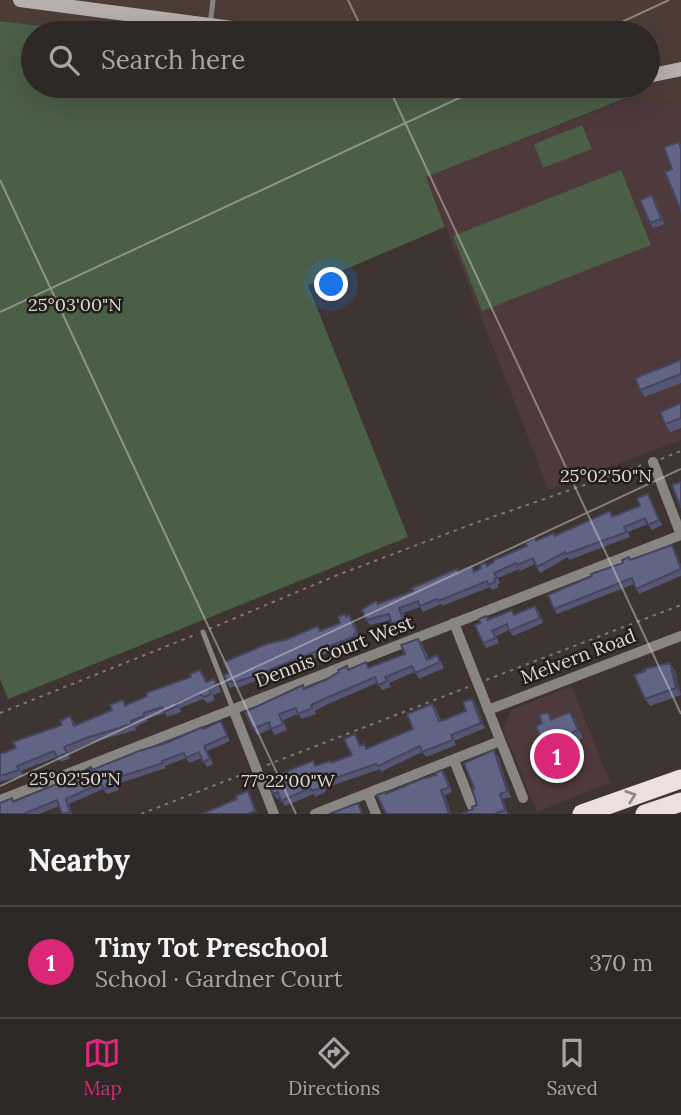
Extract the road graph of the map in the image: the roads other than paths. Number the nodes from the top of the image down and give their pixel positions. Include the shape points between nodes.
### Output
1 (20, 0) edge
2 (213, 0) edge
3 (180, 21) edge
4 (210, 21) edge
5 (681, 61) edge
6 (660, 64) edge
7 (681, 69) edge
8 (660, 73) edge
9 (653, 461) road end
10 (681, 535) edge
11 (454, 624) junction
12 (203, 632) road end
13 (681, 636) edge
14 (233, 709) junction
15 (488, 710) junction
16 (500, 741) junction
17 (454, 760) junction
18 (681, 779) edge
19 (368, 794) junction
20 (523, 798) dead end
21 (0, 800) edge
22 (681, 802) edge
23 (472, 806) edge
24 (274, 814) edge
25 (316, 814) edge
26 (376, 814) edge
27 (582, 814) edge
28 (645, 814) edge

1 - 3 main road
2 - 4 lane
5 - 6 main road
7 - 8 main road
9 - 10 street
10 - 11 street, Dennis Court West
11 - 14 street, Dennis Court West
11 - 15 street
12 - 14 lane
13 - 15 street, Melvern Road
14 - 21 street, Dennis Court West
14 - 24 street
15 - 16 street
16 - 17 street
16 - 20 street
17 - 19 street
17 - 23 street
27 -> 18 highway
19 - 25 street
19 - 26 street
22 - 28 highway

